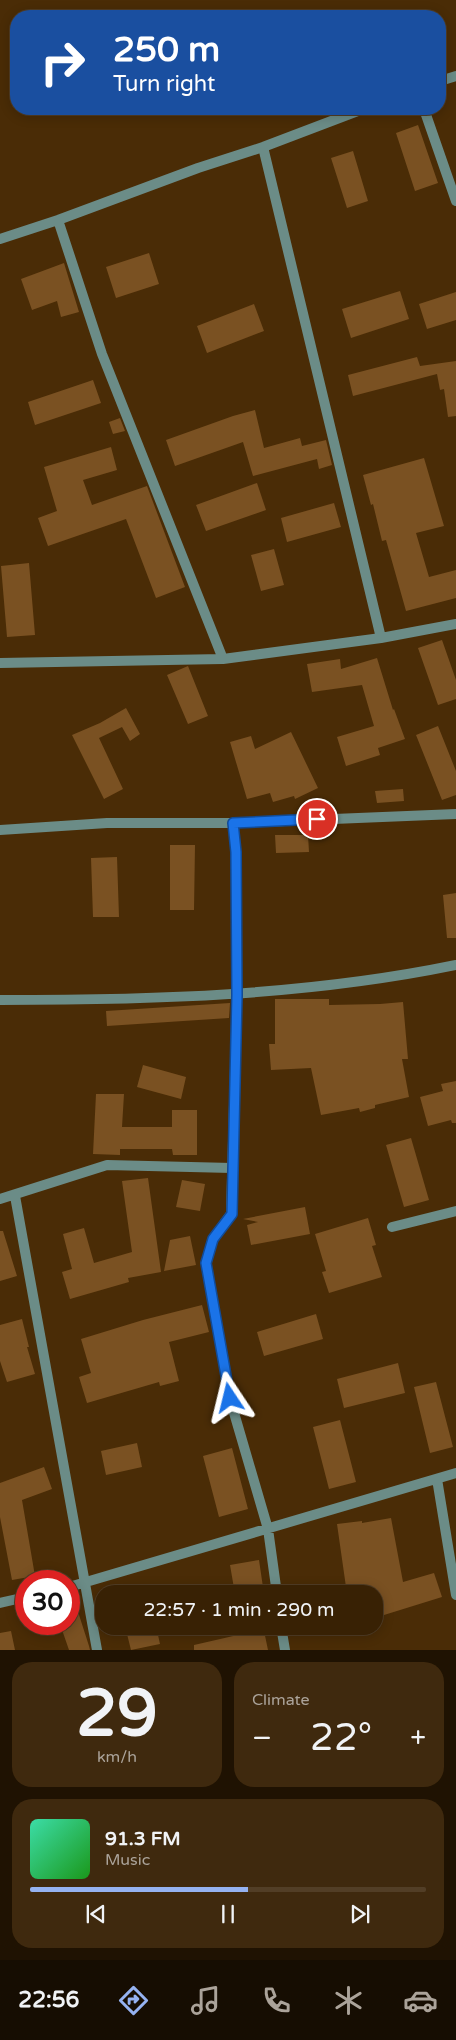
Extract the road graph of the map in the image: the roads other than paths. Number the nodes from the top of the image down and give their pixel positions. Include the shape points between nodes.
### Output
1 (347, 115) edge
2 (426, 115) edge
3 (263, 147) junction
4 (456, 201) edge
5 (58, 220) junction
6 (0, 239) edge
7 (456, 624) edge
8 (381, 638) junction
9 (223, 659) junction
10 (0, 663) edge
11 (456, 814) edge
12 (233, 823) junction
13 (0, 830) edge
14 (456, 965) edge
15 (237, 995) junction
16 (0, 1000) edge
17 (232, 1168) junction
18 (14, 1196) junction
19 (0, 1199) edge
20 (456, 1211) edge
21 (392, 1227) dead end
22 (456, 1473) edge
23 (437, 1479) junction
24 (268, 1529) junction
25 (85, 1584) junction
26 (80, 1585) edge
27 (276, 1585) edge
28 (456, 1595) edge
29 (15, 1600) edge
30 (0, 1603) edge
31 (282, 1635) edge
32 (97, 1650) edge
33 (284, 1650) edge

1 - 3 street
2 - 4 street
3 - 5 street
3 - 8 street
5 - 6 street
5 - 9 street via 102,354
7 - 8 street
8 - 9 street
9 - 10 street
11 - 12 street
12 - 13 street via 107,823
12 - 15 street
14 - 15 street via 413,974
15 - 16 street
15 - 17 street
17 - 18 street via 107,1165
17 - 24 street via 232,1214 213,1239 206,1263 230,1398
18 - 19 street
18 - 25 street
20 - 21 street
22 - 23 street
23 - 24 street
23 - 28 street
24 - 25 street
24 - 27 street
25 - 26 street
25 - 32 street
29 - 30 street
31 - 33 street

